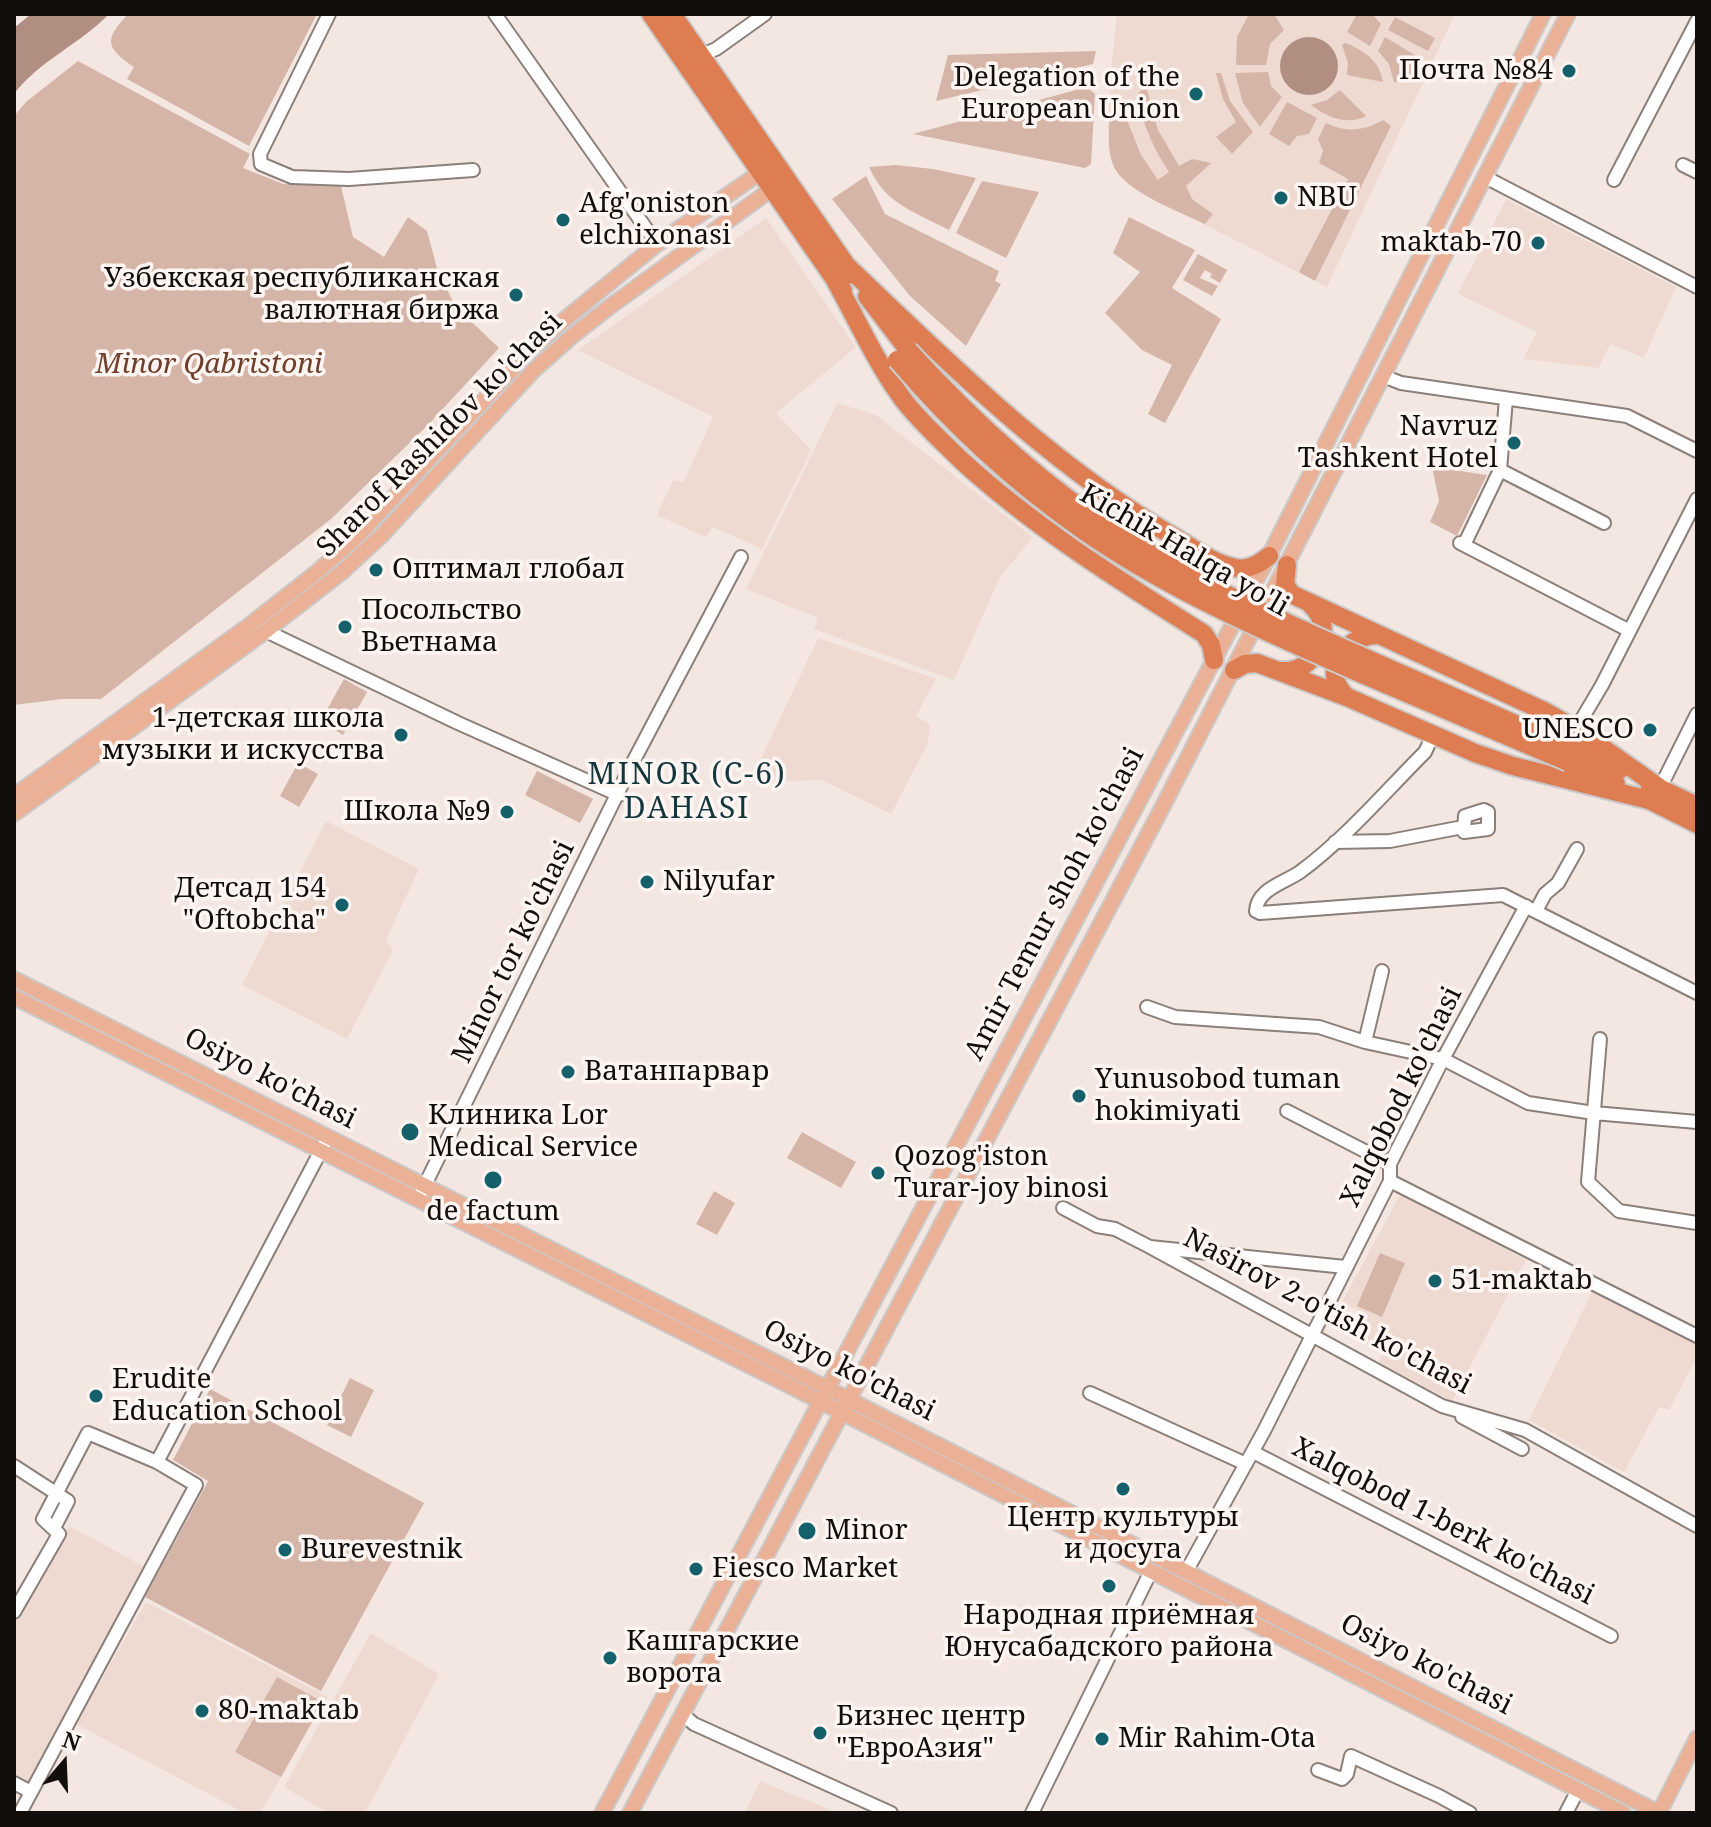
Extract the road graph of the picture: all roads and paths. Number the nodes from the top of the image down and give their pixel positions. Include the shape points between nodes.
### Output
1 (329, 14) edge
2 (495, 14) edge
3 (651, 14) edge
4 (672, 14) edge
5 (765, 14) edge
6 (1543, 14) edge
7 (1568, 14) edge
8 (1697, 21) edge
9 (1691, 46) edge
10 (702, 55) junction
11 (1683, 165) dead end
12 (768, 167) junction
13 (473, 170) dead end
14 (1697, 172) edge
15 (1485, 177) junction
16 (1614, 180) dead end
17 (779, 184) junction
18 (1437, 223) junction
19 (1456, 233) junction
20 (657, 244) junction
21 (842, 274) junction
22 (1697, 287) edge
23 (1383, 376) junction
24 (1506, 399) junction
25 (1697, 451) edge
26 (1500, 470) junction
27 (1697, 499) edge
28 (1604, 523) dead end
29 (1155, 525) junction
30 (1269, 556) junction
31 (741, 557) dead end
32 (1220, 562) junction
33 (1287, 565) junction
34 (1119, 580) junction
35 (1310, 604) junction
36 (1177, 617) junction
37 (1628, 630) junction
38 (266, 631) junction
39 (1377, 635) junction
40 (1214, 660) junction
41 (1234, 670) junction
42 (1279, 671) junction
43 (1347, 697) junction
44 (1697, 714) edge
45 (1578, 725) junction
46 (1433, 735) junction
47 (619, 795) junction
48 (1656, 795) junction
49 (14, 796) edge
50 (1697, 806) edge
51 (14, 814) edge
52 (1697, 824) edge
53 (1463, 827) dead end
54 (1335, 842) junction
55 (1577, 849) dead end
56 (1111, 855) junction
57 (1132, 865) junction
58 (1531, 908) junction
59 (1382, 971) dead end
60 (14, 979) edge
61 (1697, 993) edge
62 (14, 997) edge
63 (1147, 1007) dead end
64 (1600, 1039) dead end
65 (1365, 1042) junction
66 (1443, 1059) junction
67 (1287, 1111) dead end
68 (1594, 1113) junction
69 (1697, 1122) edge
70 (325, 1144) junction
71 (1390, 1164) junction
72 (1390, 1181) junction
73 (422, 1192) junction
74 (1063, 1208) dead end
75 (923, 1209) junction
76 (945, 1218) junction
77 (1697, 1223) edge
78 (1150, 1247) junction
79 (1345, 1267) junction
80 (1313, 1334) junction
81 (1697, 1336) edge
82 (1090, 1393) dead end
83 (824, 1395) junction
84 (844, 1405) junction
85 (1442, 1406) junction
86 (1522, 1449) dead end
87 (1253, 1452) junction
88 (157, 1462) junction
89 (1246, 1464) junction
90 (14, 1466) edge
91 (56, 1491) junction
92 (1697, 1526) edge
93 (1151, 1571) junction
94 (1186, 1572) junction
95 (14, 1612) edge
96 (1611, 1636) dead end
97 (661, 1701) junction
98 (682, 1714) junction
99 (1697, 1738) edge
100 (1318, 1770) dead end
101 (14, 1783) edge
102 (1578, 1790) junction
103 (31, 1792) junction
104 (20, 1813) edge
105 (602, 1813) edge
106 (630, 1813) edge
107 (891, 1813) edge
108 (1032, 1813) edge
109 (1470, 1813) edge
110 (1566, 1813) edge
111 (1623, 1813) edge
112 (1659, 1813) edge

1 - 13 street via 261,164 292,177 349,179
2 - 20 street
3 - 12 highway, Kichik Halqa yo'li
4 - 10 highway, Kichik Halqa yo'li
5 - 10 street
6 - 18 main road, Amir Temur shoh ko'chasi
7 - 15 main road, Amir Temur shoh ko'chasi
8 - 9 street
9 - 16 street
10 - 12 highway, Kichik Halqa yo'li
11 - 14 street
12 - 17 highway, Kichik Halqa yo'li
12 - 20 main road, Sharof Rashidov ko'chasi
15 - 19 main road, Amir Temur shoh ko'chasi
15 - 22 street
17 - 21 highway, Kichik Halqa yo'li
17 - 38 main road, Sharof Rashidov ko'chasi via 571,337 382,535
18 - 19 main road
18 - 30 main road, Amir Temur shoh ko'chasi
19 - 23 main road, Amir Temur shoh ko'chasi
20 - 49 main road, Sharof Rashidov ko'chasi via 593,293 523,358 339,553 247,627
21 - 29 highway via 1076,473
21 - 34 highway via 882,366 914,412 1007,500
21 - 48 highway, Kichik Halqa yo'li, bridge via 936,406 1050,506 1111,547 1269,632
23 - 24 street
23 - 33 main road, Amir Temur shoh ko'chasi
24 - 25 street via 1627,416
24 - 26 street
26 - 28 street
26 - 37 street via 1462,544
27 - 37 street
29 - 32 highway
29 - 34 highway via 1160,546 1156,567 1141,581
30 - 32 highway via 1249,568
30 - 40 main road, Amir Temur shoh ko'chasi
31 - 47 street, Minor tor ko'chasi
32 - 36 highway via 1197,565 1180,578 1173,597
33 - 35 highway via 1286,588
33 - 41 main road, Amir Temur shoh ko'chasi
34 - 36 highway
35 - 39 highway
35 - 42 highway via 1321,619 1319,647 1305,666
36 - 40 highway via 1208,639
37 - 45 street
38 - 47 street
38 - 51 main road, Sharof Rashidov ko'chasi
39 - 43 highway via 1357,639 1340,656 1334,679
39 - 45 highway
40 - 56 main road, Amir Temur shoh ko'chasi
41 - 42 highway via 1251,663
41 - 57 main road, Amir Temur shoh ko'chasi
42 - 43 highway
43 - 46 highway
44 - 48 street
45 - 48 highway
46 - 48 highway via 1518,768
46 - 54 street via 1425,752
47 - 73 street, Minor tor ko'chasi
48 - 50 highway, Kichik Halqa yo'li
48 - 52 highway, Kichik Halqa yo'li
53 - 54 street via 1390,841
54 - 58 street via 1263,894 1256,907 1260,913 1503,895
55 - 58 street, Xalqobod ko'chasi via 1558,883
56 - 57 main road
56 - 75 main road, Amir Temur shoh ko'chasi
57 - 76 main road, Amir Temur shoh ko'chasi
58 - 61 street
58 - 66 street, Xalqobod ko'chasi
59 - 65 street
60 - 70 main road, Osiyo ko'chasi
62 - 70 main road, Osiyo ko'chasi
63 - 65 street via 1175,1017 1319,1027
64 - 68 street
65 - 66 street
66 - 68 street via 1528,1103
66 - 71 street, Xalqobod ko'chasi
67 - 71 street
68 - 69 street
68 - 77 street via 1590,1185 1619,1211
70 - 73 main road, Osiyo ko'chasi
70 - 88 street
71 - 72 street, Xalqobod ko'chasi
72 - 79 street, Xalqobod ko'chasi
72 - 81 street
73 - 83 main road, Osiyo ko'chasi
74 - 78 street
75 - 76 main road via 930,1218
75 - 83 main road, Amir Temur shoh ko'chasi
76 - 84 main road, Amir Temur shoh ko'chasi
78 - 79 street
78 - 80 street, Nasirov 2-o'tish ko'chasi
79 - 80 street, Xalqobod ko'chasi
80 - 85 street, Nasirov 2-o'tish ko'chasi
80 - 87 street, Xalqobod ko'chasi
82 - 89 street
83 - 84 main road, Osiyo ko'chasi
83 - 97 main road, Amir Temur shoh ko'chasi
84 - 93 main road, Osiyo ko'chasi
84 - 94 main road, Osiyo ko'chasi
84 - 98 main road, Amir Temur shoh ko'chasi
85 - 86 street
85 - 92 street, Nasirov 2-o'tish ko'chasi via 1521,1428
87 - 89 street, Xalqobod ko'chasi
87 - 96 street, Xalqobod 1-berk ko'chasi
88 - 91 street via 88,1433
88 - 103 street via 193,1482 195,1490
89 - 94 street, Xalqobod ko'chasi
90 - 91 street
91 - 95 street via 68,1501 54,1528 59,1534
93 - 102 main road, Osiyo ko'chasi
93 - 108 street
94 - 112 main road, Osiyo ko'chasi
97 - 98 main road
97 - 105 main road, Amir Temur shoh ko'chasi
98 - 106 main road, Amir Temur shoh ko'chasi
98 - 107 street
99 - 112 main road
100 - 109 street via 1342,1779 1351,1756
101 - 103 street
102 - 110 street
102 - 111 main road, Osiyo ko'chasi
103 - 104 street

